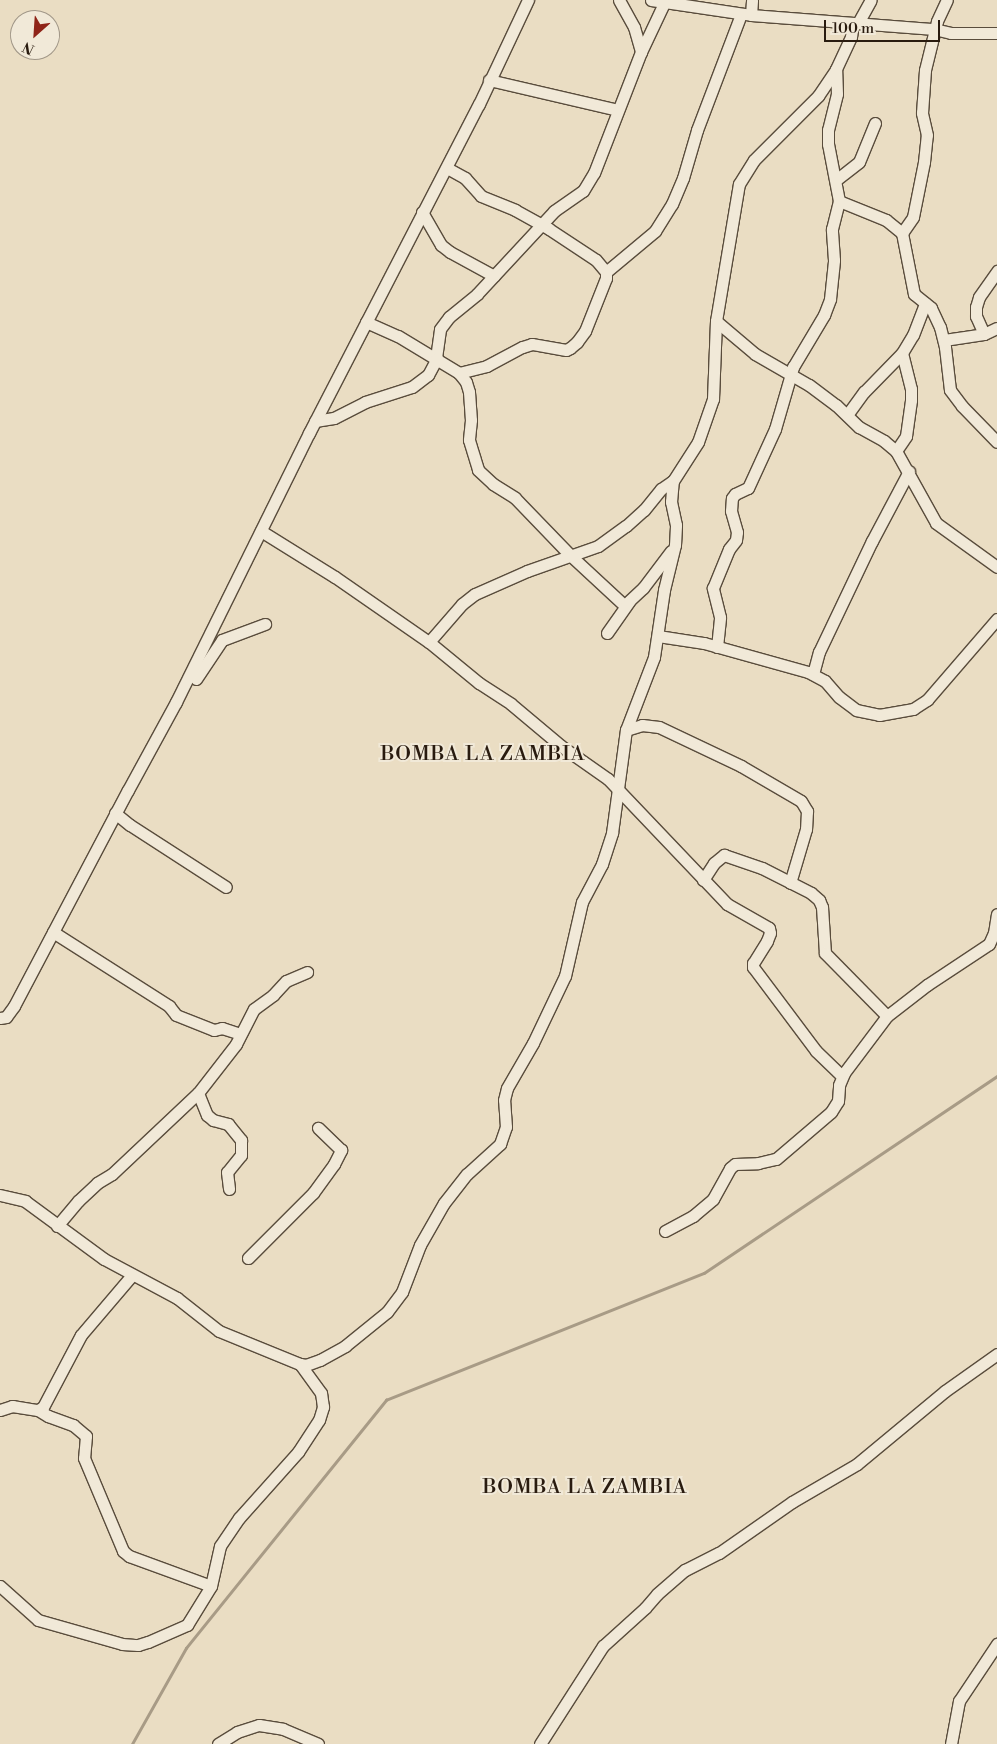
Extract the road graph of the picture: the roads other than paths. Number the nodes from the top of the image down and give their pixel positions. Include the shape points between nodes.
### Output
1 (528, 0) edge
2 (618, 0) edge
3 (651, 0) edge
4 (752, 0) edge
5 (871, 0) edge
6 (947, 0) edge
7 (665, 1) junction
8 (746, 14) junction
9 (856, 23) junction
10 (934, 29) junction
11 (997, 33) edge
12 (641, 52) junction
13 (836, 69) junction
14 (490, 80) junction
15 (618, 110) junction
16 (875, 123) dead end
17 (447, 168) junction
18 (836, 180) junction
19 (839, 201) junction
20 (422, 212) junction
21 (539, 225) junction
22 (902, 232) junction
23 (997, 271) edge
24 (606, 272) junction
25 (494, 276) junction
26 (925, 303) junction
27 (716, 321) junction
28 (366, 322) junction
29 (997, 328) edge
30 (984, 334) junction
31 (944, 340) junction
32 (902, 353) junction
33 (436, 358) junction
34 (459, 374) junction
35 (791, 375) junction
36 (847, 415) junction
37 (315, 421) junction
38 (997, 442) edge
39 (896, 450) junction
40 (908, 471) junction
41 (673, 481) junction
42 (261, 531) junction
43 (675, 545) junction
44 (570, 555) junction
45 (996, 565) edge
46 (625, 606) junction
47 (997, 619) edge
48 (264, 624) dead end
49 (607, 633) dead end
50 (658, 636) junction
51 (429, 642) junction
52 (717, 647) junction
53 (813, 674) junction
54 (180, 700) dead end
55 (626, 730) junction
56 (618, 792) junction
57 (115, 813) junction
58 (703, 880) junction
59 (790, 883) junction
60 (226, 887) dead end
61 (997, 914) edge
62 (53, 932) junction
63 (307, 972) dead end
64 (887, 1016) junction
65 (2, 1020) edge
66 (240, 1034) junction
67 (842, 1076) junction
68 (198, 1093) junction
69 (318, 1128) dead end
70 (229, 1189) dead end
71 (0, 1194) edge
72 (57, 1226) junction
73 (665, 1231) dead end
74 (248, 1258) dead end
75 (132, 1275) junction
76 (997, 1354) edge
77 (300, 1364) junction
78 (0, 1410) edge
79 (38, 1410) junction
80 (0, 1586) edge
81 (211, 1586) junction
82 (997, 1644) edge
83 (218, 1744) edge
84 (318, 1744) edge
85 (540, 1744) edge
86 (951, 1744) edge

1 - 14 street
2 - 12 street via 634,27
3 - 7 street
4 - 8 street
5 - 9 street
6 - 10 street
7 - 8 street
7 - 12 street
8 - 9 street
8 - 24 street via 697,130 672,204 656,231
9 - 10 street
9 - 13 street
10 - 11 street via 951,33
10 - 22 street via 923,88 922,113 927,135 924,162 913,217
12 - 15 street
13 - 18 street via 837,94 828,130
13 - 27 street via 818,96 745,172 735,204
14 - 15 street
14 - 17 street
15 - 21 street via 594,173 583,190
16 - 18 street via 859,162
17 - 20 street
17 - 21 street via 465,178 481,196 515,210
18 - 19 street
19 - 22 street via 886,220
19 - 35 street via 832,229 834,260 830,299
20 - 25 street via 441,245
20 - 28 street
21 - 24 street via 575,245
21 - 25 street
22 - 26 street via 914,294
23 - 30 street via 976,307 976,316
24 - 34 street via 585,331 570,348 532,344 487,366
25 - 33 street via 448,317 440,329
26 - 31 street via 931,308
26 - 32 street
27 - 35 street via 755,354
27 - 41 street via 714,399 698,442
28 - 33 street
28 - 37 street
29 - 30 street
30 - 31 street
31 - 38 street via 950,390
32 - 36 street via 870,385
32 - 39 street via 912,400 906,436
33 - 34 street
33 - 37 street via 428,374 412,388 365,402 334,418
34 - 44 street via 469,392 469,440 478,470 515,498
35 - 36 street
35 - 52 street via 775,429 759,466 748,488 732,498 731,511 738,532 713,588 720,617
36 - 39 street via 859,427
37 - 42 street
39 - 40 street
40 - 45 street via 936,523
40 - 53 street via 819,652
41 - 43 street via 671,502 676,525
41 - 44 street via 626,526 598,546
42 - 51 street
42 - 57 street via 176,702
43 - 46 street
43 - 50 street via 664,590
44 - 46 street
44 - 51 street via 475,594
46 - 49 street
47 - 53 street via 927,700 913,709 879,716 866,714 848,704
48 - 54 street via 222,640
50 - 52 street
50 - 55 street via 650,671
51 - 56 street via 608,779
52 - 53 street
55 - 56 street
55 - 59 street via 642,725 659,727 741,766 801,801 807,811 806,829
56 - 58 street
56 - 77 street via 612,833 602,864 582,902 565,976 507,1088 504,1100 506,1128 500,1144 467,1174 444,1204 420,1245 402,1292 387,1312 329,1356 306,1365
57 - 60 street
57 - 62 street
58 - 59 street via 714,863 724,855 762,868
58 - 67 street via 727,904 769,928 768,941 752,963 753,967 816,1051
59 - 64 street via 819,900 825,953
61 - 64 street via 989,944
62 - 65 street via 14,1006
62 - 66 street via 169,1006 176,1015 214,1030 222,1028
63 - 66 street via 286,981 273,996 254,1009
64 - 67 street
66 - 68 street via 220,1067
67 - 73 street via 838,1101 832,1112 776,1159 735,1164 712,1199 693,1216
68 - 70 street via 207,1115 228,1124 240,1140 242,1155 227,1172
68 - 72 street via 112,1174 84,1195
69 - 74 street via 342,1150 313,1193
71 - 72 street via 25,1201
72 - 75 street
75 - 77 street via 177,1298 219,1331
75 - 79 street via 81,1335 43,1407
76 - 85 street via 945,1391 856,1464 792,1502 719,1553 686,1570 657,1594 603,1646
77 - 81 street via 321,1393 323,1407 319,1420 298,1452 239,1518 220,1546
78 - 79 street via 12,1406
79 - 81 street via 73,1425 86,1436 84,1458 123,1551
80 - 81 street via 38,1620 122,1644 138,1645 187,1625
82 - 86 street via 959,1701
83 - 84 street via 237,1732 258,1725 283,1729

